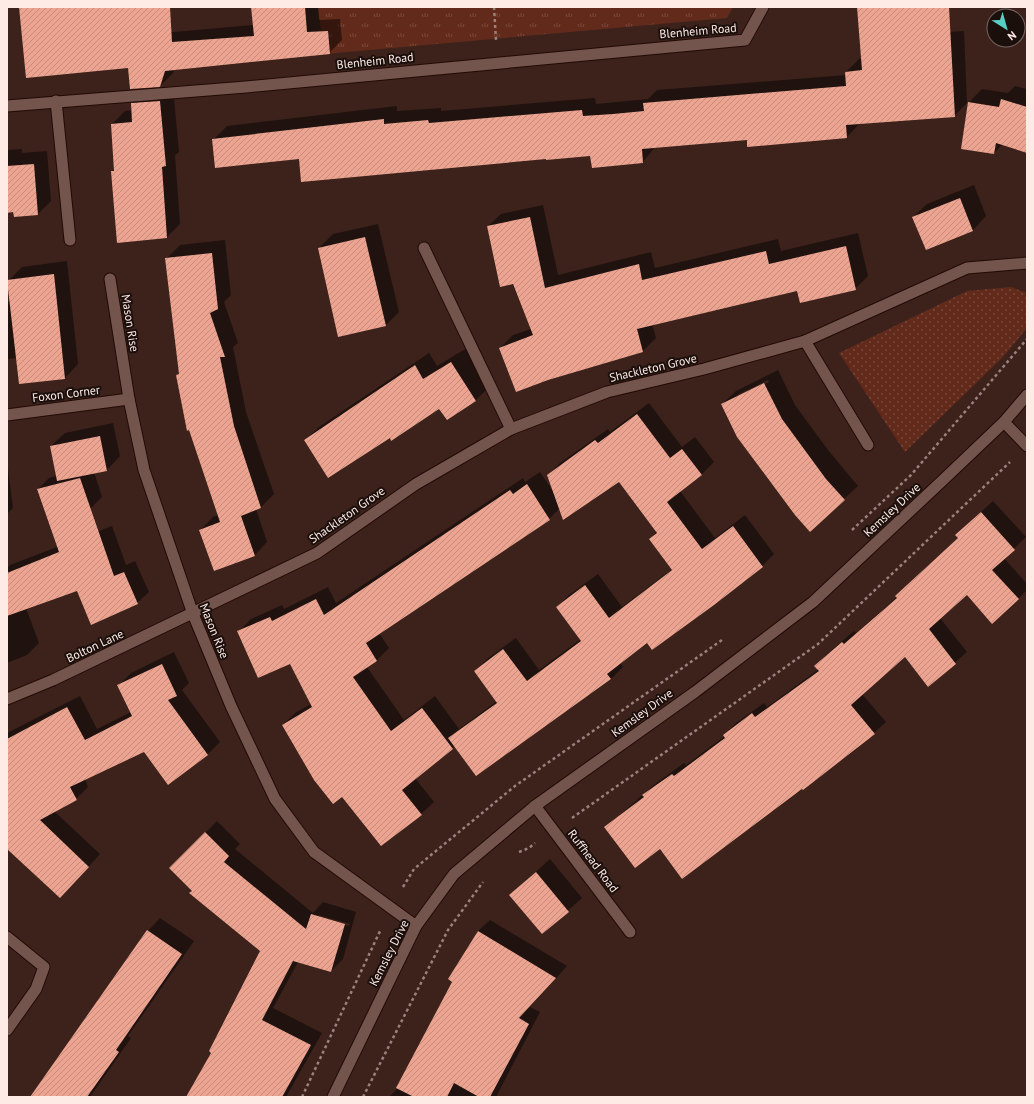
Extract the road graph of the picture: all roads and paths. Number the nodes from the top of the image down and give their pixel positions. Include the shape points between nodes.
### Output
1 (494, 7) edge
2 (763, 7) edge
3 (498, 62) junction
4 (56, 101) junction
5 (7, 106) edge
6 (70, 240) dead end
7 (424, 248) dead end
8 (1027, 263) edge
9 (110, 279) dead end
10 (805, 341) junction
11 (1027, 395) edge
12 (128, 399) junction
13 (7, 415) edge
14 (1004, 422) junction
15 (511, 429) junction
16 (868, 445) dead end
17 (1027, 445) edge
18 (193, 614) junction
19 (7, 699) edge
20 (535, 806) junction
21 (552, 830) junction
22 (517, 852) dead end
23 (489, 876) dead end
24 (416, 926) junction
25 (630, 932) dead end
26 (7, 937) edge
27 (7, 1030) edge
28 (334, 1097) edge
29 (363, 1097) edge

1 - 3 path
2 - 3 street, Blenheim Road via 745,40
3 - 4 street, Blenheim Road via 246,87
4 - 5 street, Blenheim Road
4 - 6 street
7 - 15 street
8 - 10 street, Shackleton Grove via 967,268
9 - 12 street, Mason Rise
10 - 15 street, Shackleton Grove via 607,392
10 - 16 street
11 - 14 street, Kemsley Drive
12 - 13 street, Foxon Corner
12 - 18 street, Mason Rise via 144,470
14 - 17 street
14 - 20 street, Kemsley Drive via 813,602 694,692
15 - 18 street, Shackleton Grove via 416,484 316,553
17 - 21 path via 818,644
18 - 19 street, Bolton Lane via 54,680
18 - 24 street, Mason Rise via 231,706 275,799 314,852
20 - 21 street, Ruffhead Road
20 - 24 street, Kemsley Drive via 454,874
21 - 22 path via 529,848
21 - 25 street, Ruffhead Road
23 - 29 path via 448,930
24 - 28 street, Kemsley Drive
26 - 27 street via 44,967 36,989

